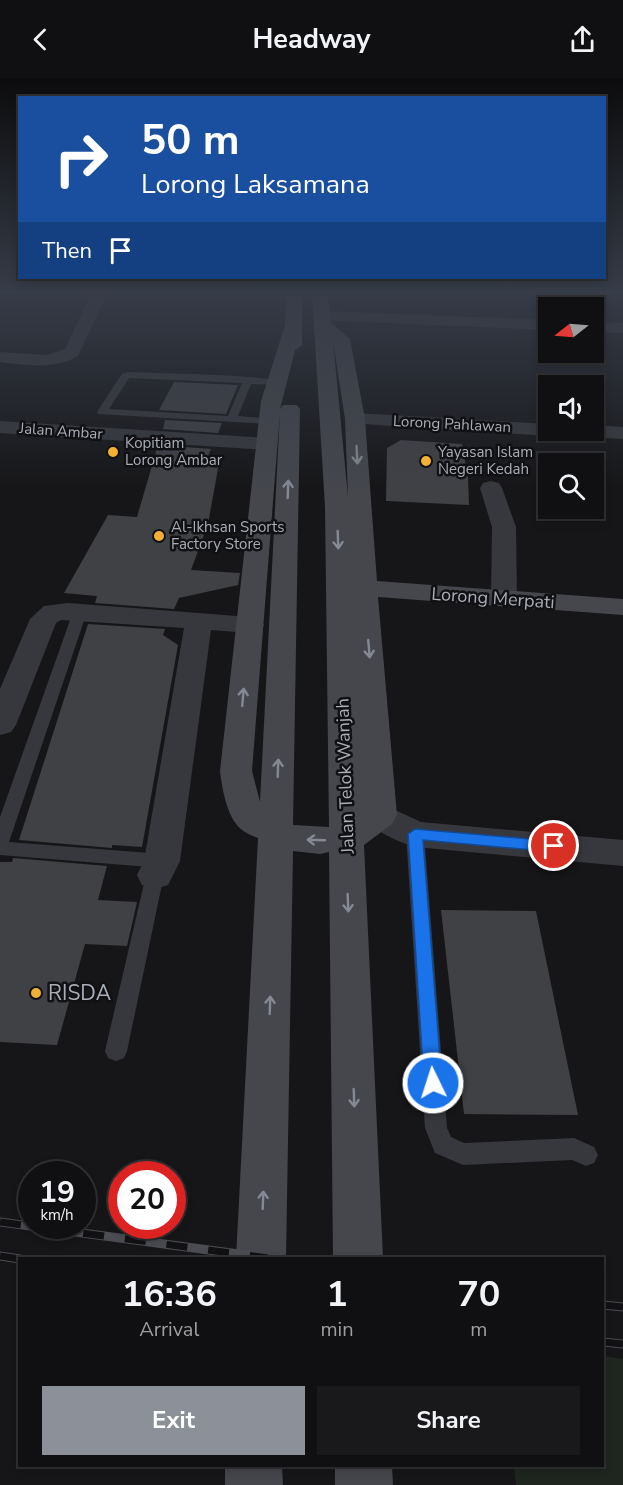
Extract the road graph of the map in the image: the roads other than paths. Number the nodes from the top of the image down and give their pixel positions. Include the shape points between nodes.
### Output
1 (287, 359) edge
2 (324, 359) edge
3 (344, 359) edge
4 (248, 380) junction
5 (276, 411) junction
6 (232, 419) junction
7 (355, 419) junction
8 (0, 427) edge
9 (538, 429) edge
10 (604, 433) edge
11 (623, 434) edge
12 (491, 488) dead end
13 (364, 588) junction
14 (504, 598) junction
15 (623, 607) edge
16 (80, 612) junction
17 (200, 621) junction
18 (250, 625) junction
19 (0, 725) edge
20 (380, 815) junction
21 (415, 834) junction
22 (0, 842) edge
23 (0, 848) edge
24 (623, 853) edge
25 (158, 868) junction
26 (116, 1051) dead end
27 (586, 1155) dead end
28 (261, 1257) edge
29 (358, 1257) edge
30 (254, 1467) edge
31 (364, 1467) edge
32 (254, 1485) edge
33 (364, 1485) edge

1 - 5 main road
2 -> 29 main road, Jalan Telok Wanjah via 337,519
3 - 7 main road
4 - 5 lane
4 - 6 lane
4 - 6 lane via 128,375 102,412
5 - 6 lane
5 - 8 street, Jalan Ambar
5 - 18 main road
28 -> 5 main road
7 - 9 street, Lorong Pahlawan
7 -> 13 main road
10 - 11 street
12 - 14 street via 504,526
13 - 14 main road, Lorong Merpati
13 -> 20 main road
14 - 15 main road, Lorong Merpati
16 - 17 street
16 - 19 street via 54,612 44,619
16 - 22 lane
17 - 18 street
17 - 25 street
20 -> 18 main road via 356,835 320,841 285,837 252,820 240,798 236,771
20 - 21 street
21 - 24 street
21 - 27 lane via 436,1128 443,1145 464,1154 574,1149
23 - 25 lane
25 - 26 lane
30 - 32 main road
31 - 33 main road

